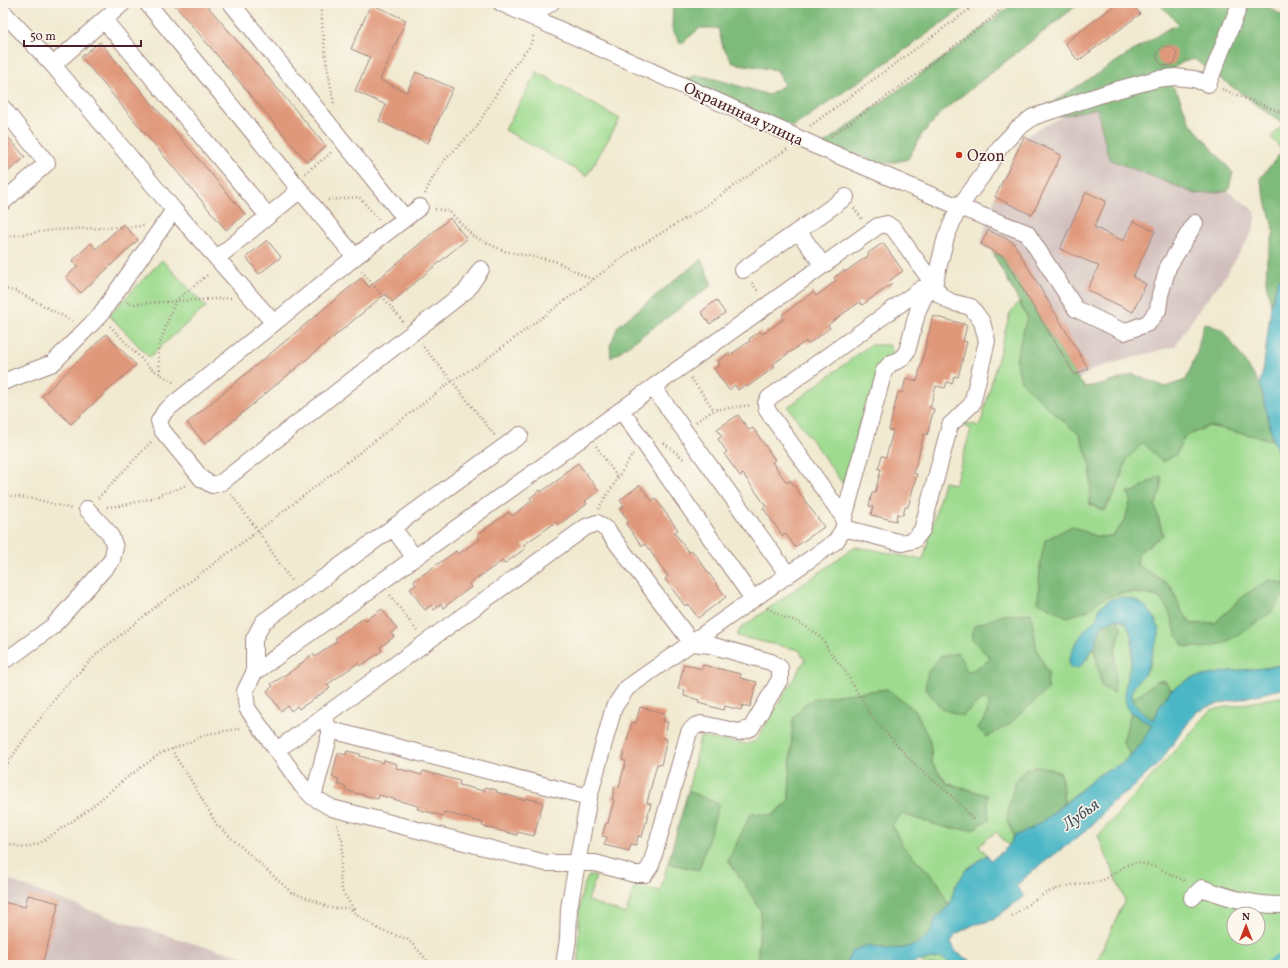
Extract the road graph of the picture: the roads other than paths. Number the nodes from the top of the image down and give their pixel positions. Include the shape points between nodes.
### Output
1 (123, 3) edge
2 (147, 3) edge
3 (232, 3) edge
4 (501, 3) edge
5 (551, 3) edge
6 (1238, 9) dead end
7 (3, 11) edge
8 (534, 18) junction
9 (104, 20) junction
10 (53, 65) junction
11 (3, 108) edge
12 (301, 191) junction
13 (846, 197) road end
14 (3, 202) edge
15 (420, 207) road end
16 (959, 207) junction
17 (174, 210) junction
18 (268, 216) junction
19 (405, 218) junction
20 (1195, 223) dead end
21 (798, 231) junction
22 (355, 257) junction
23 (219, 261) junction
24 (823, 266) junction
25 (481, 269) dead end
26 (743, 270) road end
27 (934, 285) junction
28 (274, 323) junction
29 (3, 382) edge
30 (653, 387) junction
31 (621, 410) junction
32 (520, 435) dead end
33 (87, 509) road end
34 (844, 523) junction
35 (393, 528) junction
36 (415, 558) junction
37 (788, 575) junction
38 (753, 599) junction
39 (692, 643) junction
40 (3, 661) edge
41 (254, 672) junction
42 (326, 724) junction
43 (277, 750) junction
44 (313, 797) junction
45 (589, 797) junction
46 (577, 863) junction
47 (1197, 893) road end
48 (1285, 905) edge
49 (564, 965) edge

1 - 9 street
2 - 12 street
3 - 19 street
4 - 8 street, Окраинная улица
5 - 8 street
6 - 16 street via 1208,84 1194,79 1157,79 1033,117 1017,128 1000,147
7 - 10 street
8 - 16 street, Окраинная улица via 816,146
9 - 10 street
9 - 18 street
10 - 17 street
11 - 14 street via 47,163
12 - 18 street
12 - 22 street
13 - 21 street
15 - 19 street
16 - 20 street, Окраинная улица via 1026,233 1076,309 1124,332 1148,323 1158,310 1168,266
16 - 27 street via 946,237
17 - 23 street
17 - 29 street via 100,316 53,363
18 - 23 street
19 - 22 street
21 - 24 street
21 - 26 street
22 - 28 street
23 - 28 street
24 - 27 street via 878,226 887,224 894,228
24 - 30 street
25 - 28 street via 467,290 222,482 212,485 202,479 162,430 159,421 165,411
27 - 34 street via 918,310 907,351 884,372
27 - 34 street via 921,289 769,398 766,403 767,410
27 - 34 street via 940,295 951,302 971,307 982,322 987,341 972,404 950,425 922,530 914,540 902,543
30 - 31 street
30 - 37 street
31 - 36 street
31 - 38 street
32 - 35 street
33 - 40 street via 110,534 115,547 112,560 52,626
34 - 37 street via 836,541
35 - 36 street
35 - 41 street via 263,622 254,639
36 - 41 street
37 - 38 street
38 - 39 street
39 - 42 street via 606,530 597,523 586,527 425,643
39 - 45 street via 627,688 614,707
39 - 46 street via 710,645 771,662 780,668 780,679 751,728 739,732 702,724 689,732 651,865 645,874 634,874 595,863
41 - 43 street via 245,691 247,708
42 - 43 street
42 - 44 street
42 - 45 street
43 - 44 street via 302,786
44 - 46 street via 336,809 546,863
45 - 46 street
46 - 49 street via 569,908
47 - 48 street via 1218,894 1255,904

